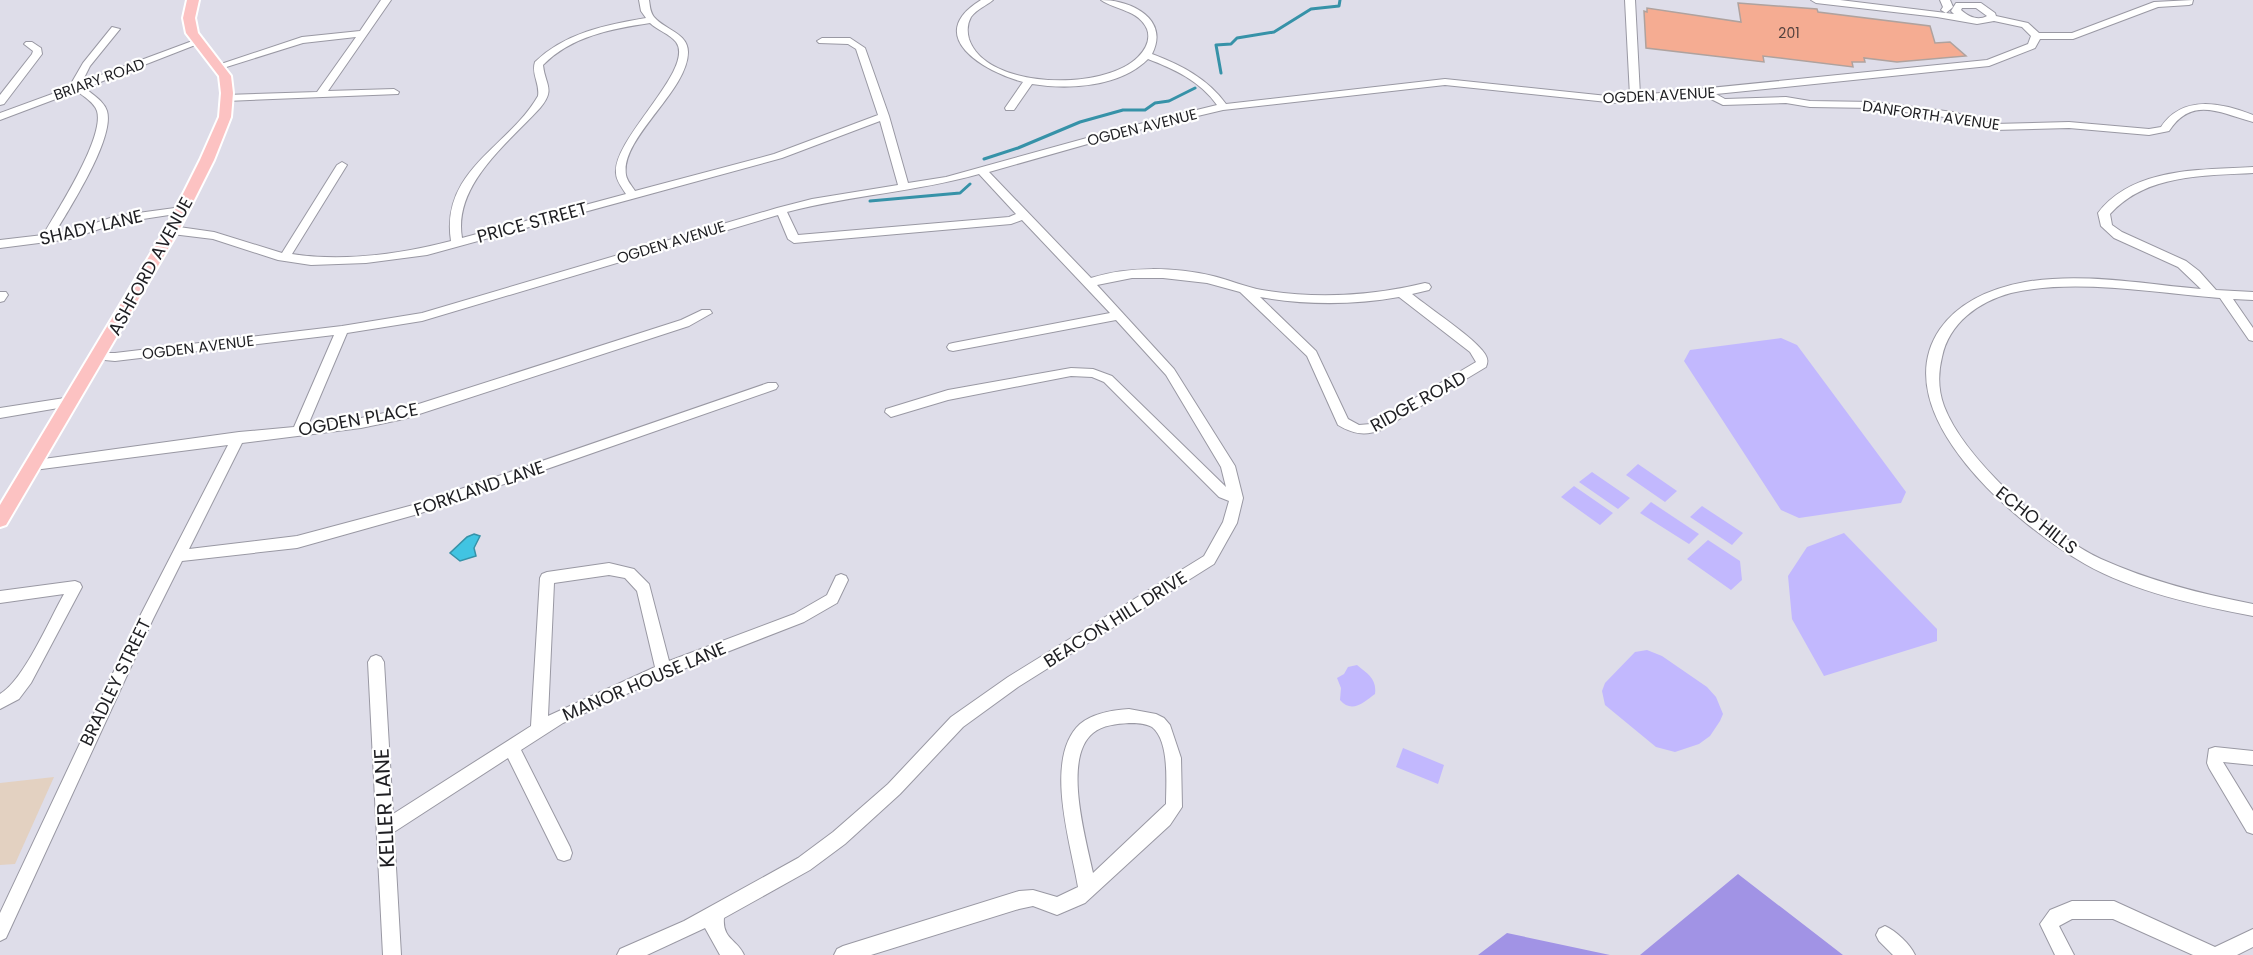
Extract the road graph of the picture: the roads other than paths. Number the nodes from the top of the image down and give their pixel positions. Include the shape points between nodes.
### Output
1 (193, 0) edge
2 (386, 0) edge
3 (644, 0) edge
4 (988, 0) edge
5 (1106, 0) edge
6 (1630, 0) edge
7 (1816, 0) edge
8 (2188, 0) edge
9 (1967, 2) edge
10 (1951, 5) edge
11 (1927, 13) junction
12 (1965, 18) junction
13 (1992, 18) junction
14 (650, 20) junction
15 (115, 29) dead end
16 (365, 33) junction
17 (2036, 36) junction
18 (822, 41) dead end
19 (198, 42) junction
20 (29, 44) dead end
21 (1147, 55) junction
22 (217, 67) junction
23 (1030, 80) junction
24 (78, 87) junction
25 (394, 92) dead end
26 (1707, 93) junction
27 (320, 95) junction
28 (226, 98) junction
29 (1635, 99) junction
30 (0, 102) edge
31 (1224, 107) junction
32 (1010, 108) dead end
33 (884, 116) junction
34 (0, 117) edge
35 (2253, 119) edge
36 (342, 165) dead end
37 (2253, 170) edge
38 (982, 171) junction
39 (904, 187) junction
40 (632, 195) junction
41 (182, 210) junction
42 (781, 210) junction
43 (1023, 215) junction
44 (172, 230) junction
45 (46, 239) junction
46 (457, 243) junction
47 (0, 244) edge
48 (285, 257) junction
49 (1089, 283) junction
50 (1425, 287) dead end
51 (1244, 289) junction
52 (1402, 293) junction
53 (2217, 294) junction
54 (2253, 296) edge
55 (706, 313) dead end
56 (1119, 315) junction
57 (342, 330) junction
58 (2253, 337) edge
59 (953, 347) dead end
60 (98, 356) junction
61 (772, 386) dead end
62 (71, 402) junction
63 (891, 412) dead end
64 (0, 413) edge
65 (299, 430) junction
66 (239, 437) junction
67 (34, 465) junction
68 (1236, 498) junction
69 (0, 520) edge
70 (177, 556) junction
71 (841, 580) dead end
72 (0, 597) edge
73 (2253, 610) edge
74 (376, 662) dead end
75 (663, 670) junction
76 (0, 702) edge
77 (539, 730) junction
78 (511, 747) junction
79 (2253, 758) edge
80 (2253, 826) edge
81 (386, 828) junction
82 (564, 853) dead end
83 (1087, 890) junction
84 (716, 914) junction
85 (0, 932) edge
86 (1885, 935) dead end
87 (2253, 938) edge
88 (392, 955) edge
89 (626, 955) edge
90 (735, 955) edge
91 (843, 955) edge
92 (1906, 955) edge
93 (2065, 955) edge
94 (2215, 955) edge

1 - 19 main road, ASHFORD AVENUE via 189,18
2 - 16 street
3 - 14 street
4 - 23 street via 964,20 967,46 992,68
5 - 21 street via 1131,8 1149,21 1154,38
6 - 29 street
7 - 11 street
8 - 17 street via 2157,4 2073,36
9 - 10 street
9 - 13 street via 1986,9
10 - 11 street
10 - 12 street
11 - 12 street
12 - 13 street via 1982,22
13 - 17 street via 2025,25
14 - 40 street via 681,41 684,51 681,67 668,91 623,160 621,173
14 - 46 street via 591,33 566,43 538,64 544,82 543,97 471,177 458,201 453,230
15 - 24 street via 78,76
16 - 22 street via 302,40
16 - 27 street
17 - 26 street, OGDEN AVENUE via 2032,46 1989,63
18 - 33 street via 850,41 860,48
19 - 22 main road, ASHFORD AVENUE
19 - 24 street, BRIARY ROAD
20 - 30 street via 38,50 37,54
21 - 23 street via 1123,71 1101,79 1061,84
21 - 31 street via 1203,82
22 - 28 main road, ASHFORD AVENUE via 225,76
23 - 32 street
24 - 34 street, BRIARY ROAD
24 - 45 street via 96,99 103,113 103,129
25 - 27 street
26 - 29 street, OGDEN AVENUE
26 - 35 street, DANFORTH AVENUE via 1723,102 1786,100 1874,105 1953,116 1994,127 2069,125 2149,132 2165,129 2170,119 2197,106
27 - 28 street
28 - 41 main road, ASHFORD AVENUE via 225,117
29 - 31 street, OGDEN AVENUE via 1445,82
31 - 38 street, OGDEN AVENUE
33 - 39 street
33 - 40 street, PRICE STREET via 778,156
36 - 48 street
37 - 53 street via 2192,174 2145,183 2124,193 2104,213 2107,226 2118,235 2182,264
38 - 39 street, OGDEN AVENUE
38 - 43 street, BEACON HILL DRIVE
39 - 42 street, OGDEN AVENUE
40 - 46 street, PRICE STREET
41 - 44 main road, ASHFORD AVENUE
41 - 45 street, SHADY LANE via 135,216
42 - 43 street via 794,239 1011,220
42 - 57 street, OGDEN AVENUE via 442,312
43 - 49 street, BEACON HILL DRIVE
44 - 48 street, PRICE STREET via 214,236
44 - 60 main road, ASHFORD AVENUE
45 - 47 street, SHADY LANE
46 - 48 street, PRICE STREET via 366,259 311,261
49 - 51 street via 1105,277 1150,274 1206,279
49 - 56 street, BEACON HILL DRIVE
50 - 52 street
51 - 52 street via 1310,298
51 - 52 street, RIDGE ROAD via 1312,354 1343,422 1362,431 1376,427 1482,364 1474,349
53 - 54 street, ECHO HILLS
53 - 58 street
53 - 73 street, ECHO HILLS via 2093,284 2013,289 1966,309 1944,332 1932,357 1931,376 1938,409 1961,448 1990,483 2051,533 2086,558 2151,586
55 - 65 street, OGDEN PLACE via 404,414
56 - 59 street
56 - 68 street, BEACON HILL DRIVE via 1170,372 1228,466
57 - 60 street, OGDEN AVENUE
57 - 65 street
60 - 62 main road, ASHFORD AVENUE
61 - 70 street, FORKLAND LANE via 418,509 297,542
62 - 64 street
62 - 67 main road, ASHFORD AVENUE
63 - 68 street via 991,387 1071,372 1093,373 1108,379 1224,493
65 - 66 street, OGDEN PLACE
66 - 67 street, OGDEN PLACE
66 - 70 street, BRADLEY STREET
67 - 69 main road, ASHFORD AVENUE
68 - 84 street, BEACON HILL DRIVE via 1230,523 1209,560 966,715 894,789 839,838 804,864
70 - 85 street, BRADLEY STREET
71 - 75 street, MANOR HOUSE LANE via 832,599 799,618
72 - 76 street via 75,587 26,678 14,694
74 - 81 street, KELLER LANE
75 - 77 street, MANOR HOUSE LANE
75 - 77 street via 644,588 629,573 609,569 547,578
77 - 78 street, MANOR HOUSE LANE
78 - 81 street, MANOR HOUSE LANE
78 - 82 street
79 - 80 street via 2215,754 2215,764
81 - 88 street, KELLER LANE
83 - 83 street via 1174,807 1173,759 1164,729 1150,718 1103,719 1088,728 1070,760
83 - 91 street via 1057,906 1033,898 1019,900
84 - 89 street, BEACON HILL DRIVE
84 - 90 street via 714,928 727,950
86 - 92 street
87 - 94 street
93 - 94 street via 2049,924 2056,916 2072,910 2114,910

